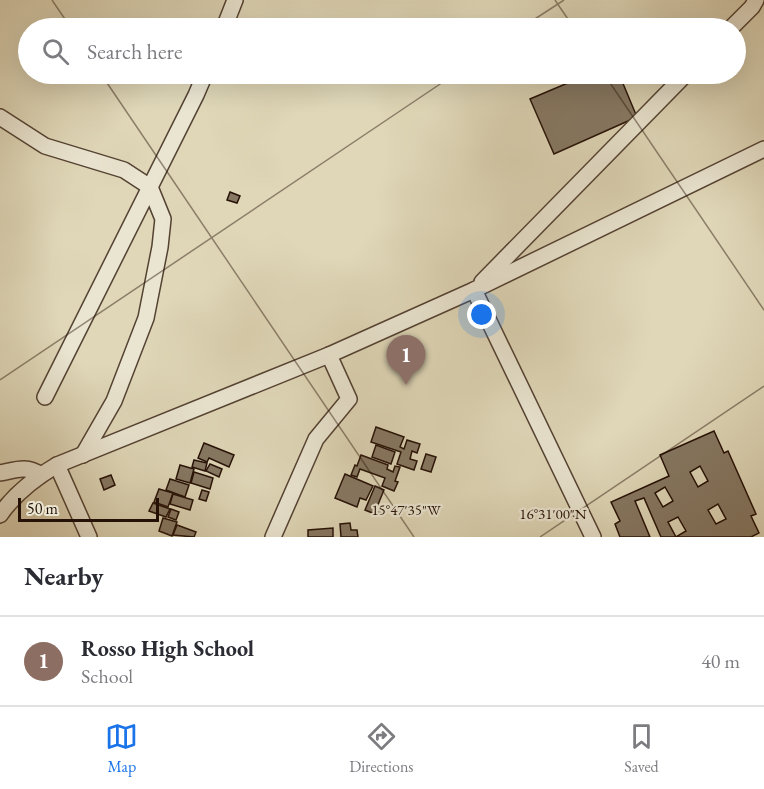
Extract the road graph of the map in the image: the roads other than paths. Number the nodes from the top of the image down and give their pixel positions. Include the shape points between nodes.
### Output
1 (235, 0) edge
2 (756, 0) edge
3 (228, 18) edge
4 (741, 18) edge
5 (201, 84) edge
6 (676, 84) edge
7 (0, 117) edge
8 (764, 149) edge
9 (150, 187) junction
10 (474, 291) junction
11 (329, 355) junction
12 (45, 397) dead end
13 (83, 455) junction
14 (57, 465) junction
15 (0, 473) edge
16 (41, 475) junction
17 (0, 515) edge
18 (89, 537) edge
19 (273, 537) edge
20 (593, 537) edge

1 - 3 street
2 - 4 street
5 - 9 street
6 - 10 street
7 - 9 street via 45,146 124,170
8 - 10 street
9 - 12 street
9 - 13 street via 163,219 146,318 114,401
10 - 11 street
10 - 20 street
11 - 13 street
11 - 19 street via 349,399 316,439
13 - 14 street
14 - 16 street
14 - 18 street
15 - 16 street via 26,468
16 - 17 street

